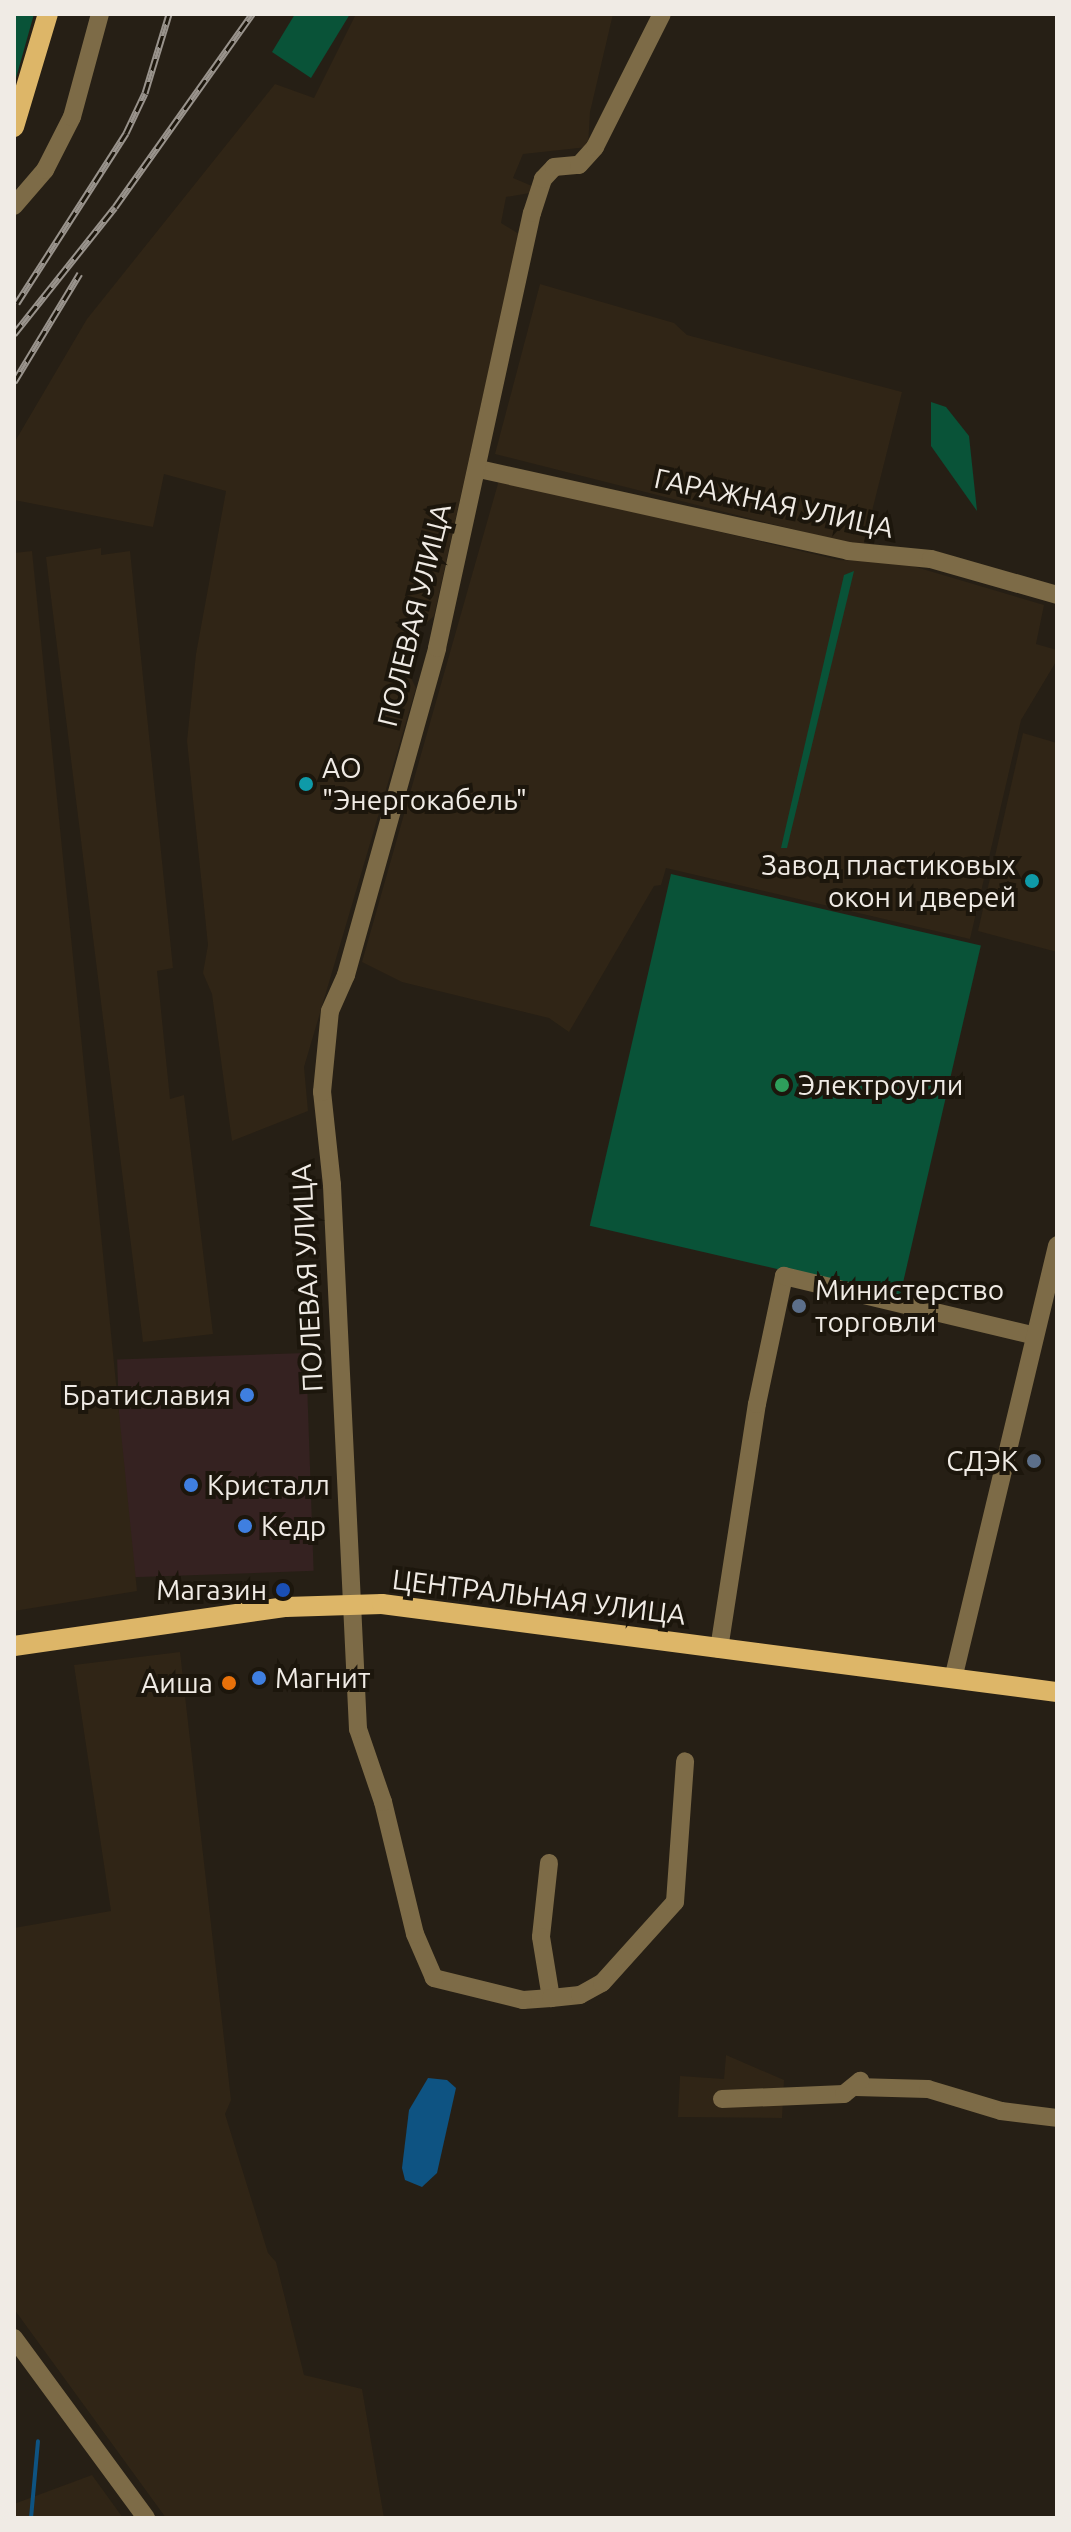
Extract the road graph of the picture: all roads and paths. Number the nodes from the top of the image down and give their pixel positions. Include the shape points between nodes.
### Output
1 (48, 14) edge
2 (100, 14) edge
3 (662, 14) edge
4 (14, 127) edge
5 (14, 206) edge
6 (479, 469) junction
7 (1057, 595) edge
8 (1057, 1245) edge
9 (1051, 1290) edge
10 (1035, 1336) junction
11 (355, 1603) junction
12 (14, 1646) edge
13 (719, 1649) junction
14 (953, 1679) junction
15 (1057, 1692) edge
16 (685, 1761) dead end
17 (549, 1863) dead end
18 (551, 1998) junction
19 (722, 2099) dead end
20 (1057, 2118) edge
21 (14, 2338) edge
22 (146, 2518) edge

1 - 4 main road
2 - 5 street via 72,117 45,170
3 - 6 street, ПОЛЕВАЯ УЛИЦА via 595,147 579,165 554,167 543,179
6 - 7 street, ГАРАЖНАЯ УЛИЦА via 848,551 931,559
6 - 11 street, ПОЛЕВАЯ УЛИЦА via 433,663 326,1032 322,1092
8 - 9 street
9 - 10 street
10 - 13 street via 784,1276 754,1419
10 - 14 street
11 - 12 main road, ЦЕНТРАЛЬНАЯ УЛИЦА via 286,1607
11 - 13 main road, ЦЕНТРАЛЬНАЯ УЛИЦА via 475,1612
11 - 18 street, ПОЛЕВАЯ УЛИЦА via 358,1729 387,1816 421,1954 434,1978 523,2000
13 - 14 main road, ЦЕНТРАЛЬНАЯ УЛИЦА
14 - 15 main road, ЦЕНТРАЛЬНАЯ УЛИЦА
16 - 18 street, ПОЛЕВАЯ УЛИЦА via 675,1902 602,1983 580,1995
17 - 18 street via 541,1937
19 - 20 street via 844,2094 860,2081 856,2087 928,2089 1001,2111
21 - 22 street

